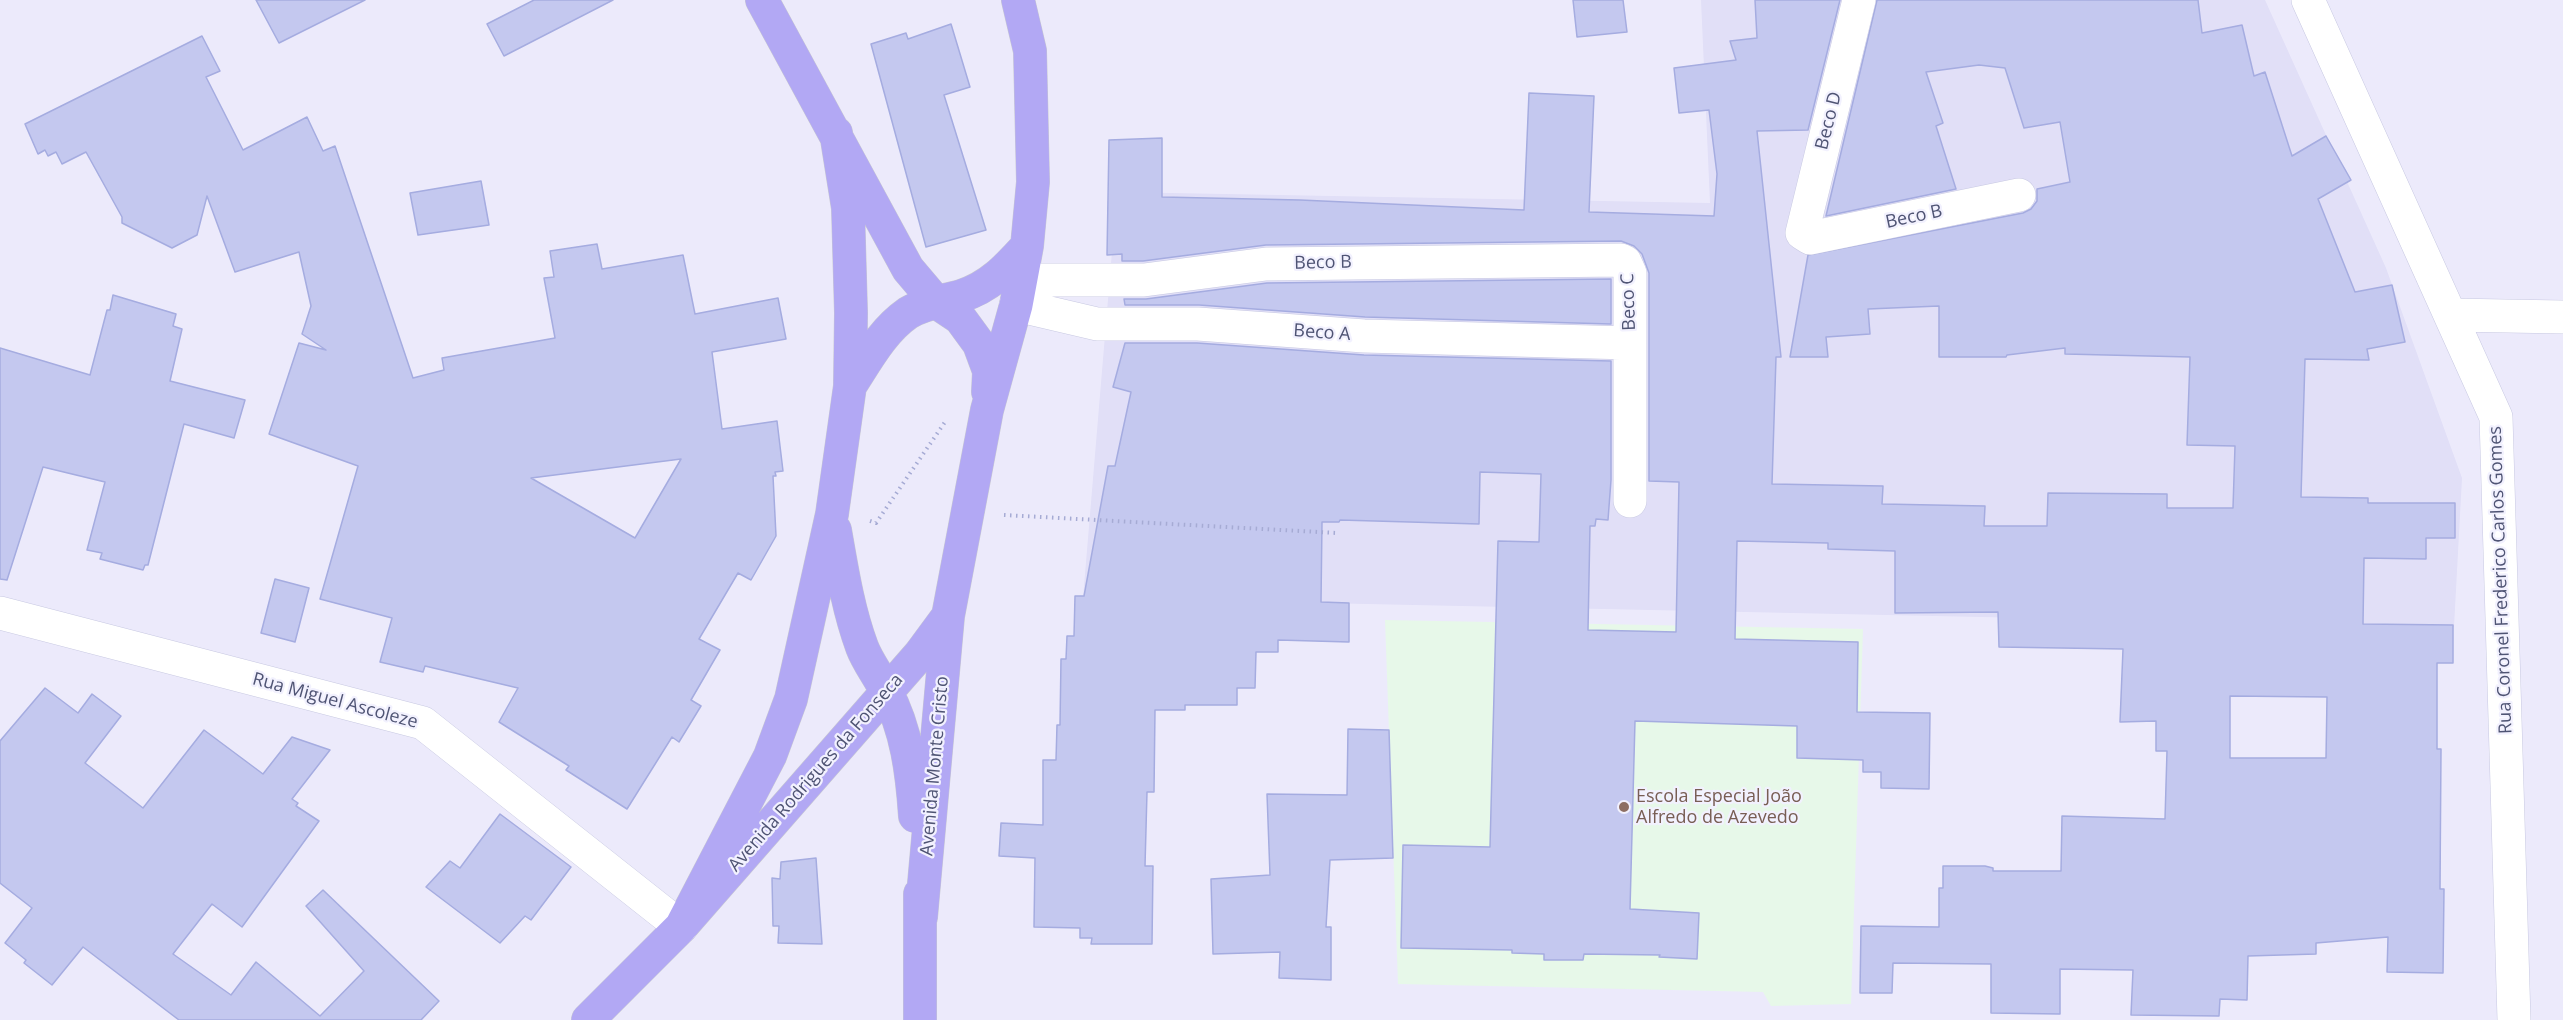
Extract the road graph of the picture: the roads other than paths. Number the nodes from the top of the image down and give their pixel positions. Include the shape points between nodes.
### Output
1 (762, 0) edge
2 (1018, 0) edge
3 (1859, 0) edge
4 (2308, 0) edge
5 (836, 133) junction
6 (2019, 195) dead end
7 (1810, 238) joint
8 (1027, 246) junction
9 (1625, 262) joint
10 (1019, 293) junction
11 (936, 302) junction
12 (2450, 315) junction
13 (2563, 317) edge
14 (1630, 343) junction
15 (850, 386) junction
16 (987, 410) junction
17 (1630, 501) dead end
18 (832, 514) junction
19 (0, 613) edge
20 (948, 616) junction
21 (886, 691) junction
22 (921, 917) junction
23 (681, 927) junction
24 (588, 1020) edge
25 (920, 1020) edge
26 (2514, 1020) edge

1 - 5 main road
2 - 8 main road via 1030,51 1033,182
3 - 7 street, Beco D via 1802,225 1802,233
4 - 12 street, Rua Coronel Frederico Carlos Gomes
5 - 11 main road via 887,234 908,269
5 - 15 main road, Avenida Rodrigues da Fonseca via 848,208
6 - 7 street, Beco B
8 - 10 main road
8 - 11 main road via 997,279
9 - 10 street, Beco B via 1616,259 1266,264
9 - 14 street, Beco C via 1630,273
10 - 14 street, Beco A via 1097,324 1198,324 1364,336
10 - 16 main road
11 - 15 main road via 908,313 879,341
11 - 16 main road via 960,318 979,344 989,371
12 - 13 street
12 - 26 street, Rua Coronel Frederico Carlos Gomes via 2496,417
14 - 17 street
15 - 18 main road, Avenida Rodrigues da Fonseca
16 - 20 main road, Avenida Monte Cristo
18 - 21 main road, Avenida Monte Cristo via 854,622 863,649
18 - 23 main road, Avenida Rodrigues da Fonseca via 791,699 770,756
19 - 23 street, Rua Miguel Ascoleze via 423,723
20 - 21 main road, Avenida Rodrigues da Fonseca
20 - 22 main road, Avenida Monte Cristo
21 - 22 main road, Avenida Monte Cristo via 901,726 912,774
21 - 23 main road, Avenida Rodrigues da Fonseca
22 - 25 main road, Avenida Monte Cristo
23 - 24 main road, Avenida Rodrigues da Fonseca

